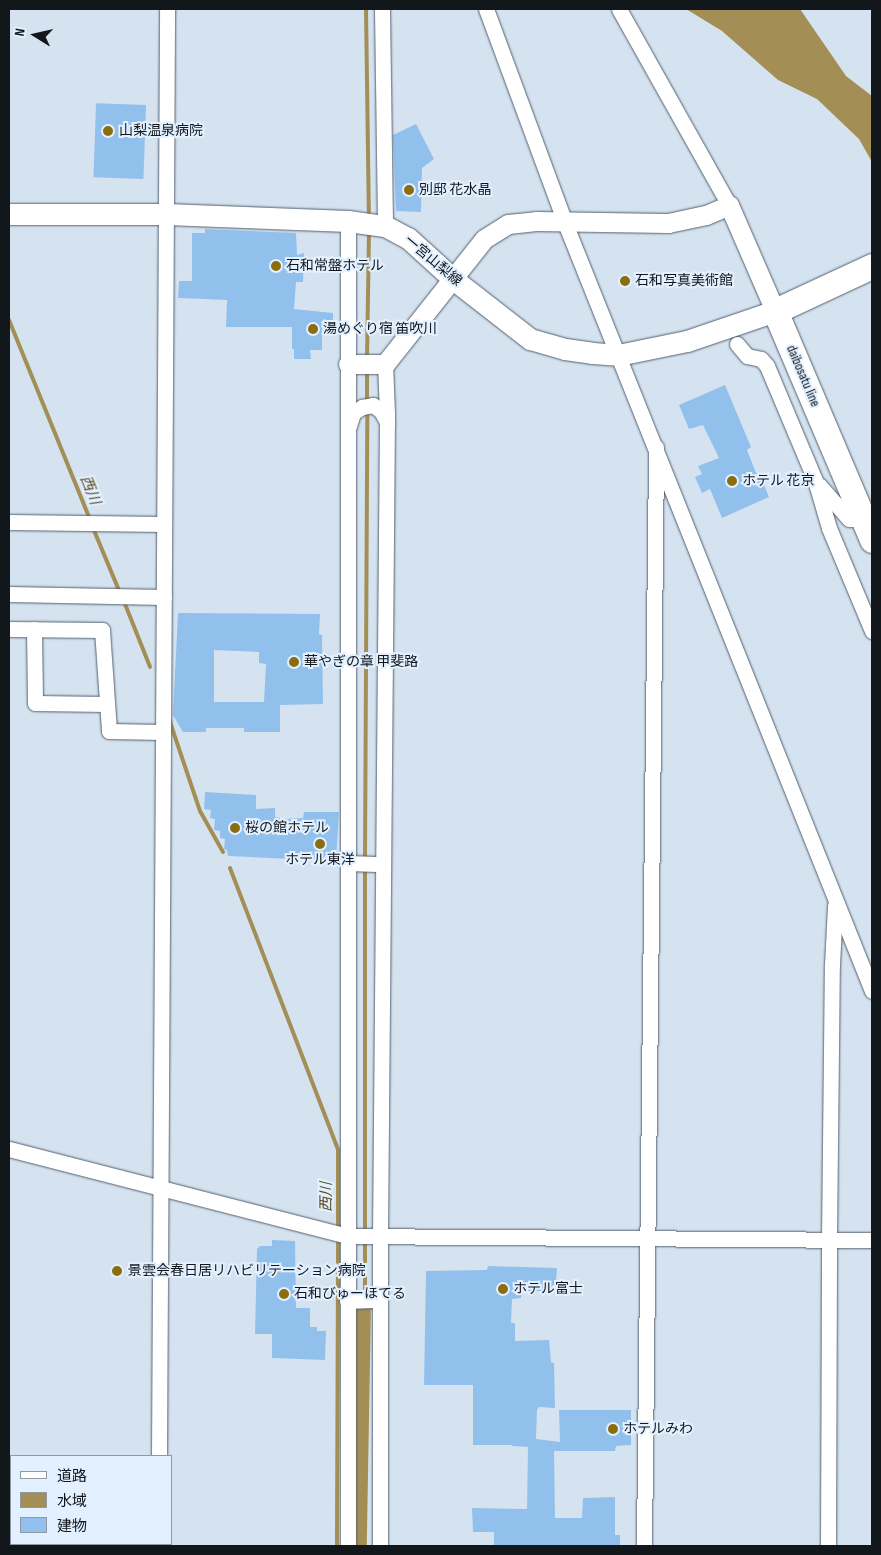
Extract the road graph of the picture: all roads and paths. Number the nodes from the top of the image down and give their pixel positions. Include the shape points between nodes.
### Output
1 (167, 9) edge
2 (382, 9) edge
3 (486, 9) edge
4 (619, 9) edge
5 (729, 205) junction
6 (10, 214) edge
7 (166, 214) junction
8 (366, 223) junction
9 (565, 223) junction
10 (872, 266) edge
11 (453, 279) junction
12 (785, 306) junction
13 (737, 344) dead end
14 (618, 355) junction
15 (366, 364) junction
16 (386, 422) junction
17 (348, 427) junction
18 (656, 448) junction
19 (815, 480) junction
20 (9, 522) edge
21 (164, 524) junction
22 (868, 530) edge
23 (9, 594) edge
24 (164, 597) junction
25 (9, 629) edge
26 (34, 629) junction
27 (872, 631) edge
28 (107, 704) junction
29 (163, 732) junction
30 (348, 863) junction
31 (383, 864) junction
32 (835, 901) junction
33 (872, 991) edge
34 (9, 1149) edge
35 (162, 1189) junction
36 (349, 1235) junction
37 (376, 1236) junction
38 (649, 1239) junction
39 (828, 1240) junction
40 (872, 1240) edge
41 (350, 1300) junction
42 (376, 1300) junction
43 (159, 1455) edge
44 (348, 1546) edge
45 (380, 1546) edge
46 (644, 1546) edge
47 (828, 1546) edge

1 - 7 street
2 - 8 street
3 - 9 street
4 - 5 street
5 - 9 street via 706,215 668,223
5 - 12 street
6 - 7 main road, 一宮山梨線
7 - 8 main road, 一宮山梨線
7 - 21 street
8 - 11 main road, 一宮山梨線 via 408,238
8 - 15 street
9 - 11 street via 536,221 508,224 484,239
9 - 14 street
10 - 12 highway
11 - 14 main road, 一宮山梨線 via 530,339 565,349
11 - 15 street
12 - 14 main road, 一宮山梨線 via 687,341
12 - 22 highway, daibosatu line
13 - 19 street via 747,356 761,359 766,366
14 - 18 street
15 - 16 street
15 - 17 street
16 - 17 street via 374,405 353,413
16 - 31 street
17 - 30 street
18 - 32 street
18 - 38 street
19 - 22 street via 849,519
19 - 27 street via 829,528
20 - 21 street
21 - 24 street
23 - 24 street
24 - 29 street
25 - 26 street
26 - 28 street via 102,630
26 - 28 street via 35,703
28 - 29 street via 109,731
29 - 35 street
30 - 31 street
30 - 36 street
31 - 37 street
32 - 33 street
32 - 39 street
34 - 35 street
35 - 36 street
35 - 43 street
36 - 37 street
36 - 41 street
37 - 38 street
37 - 42 street
38 - 39 street
38 - 46 street
39 - 40 street
39 - 47 street
41 - 42 street
41 - 44 street
42 - 45 street

